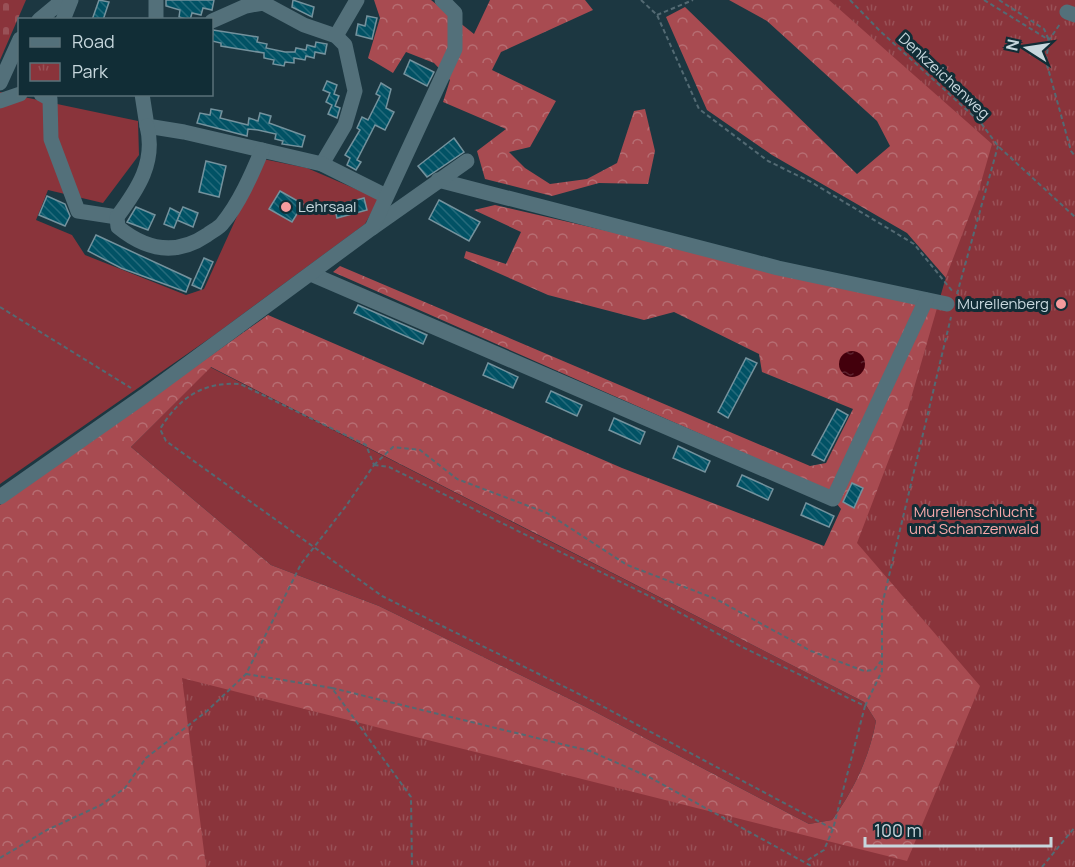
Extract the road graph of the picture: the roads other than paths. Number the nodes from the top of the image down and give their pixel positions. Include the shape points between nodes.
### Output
1 (63, 0) edge
2 (70, 0) edge
3 (156, 0) edge
4 (357, 0) edge
5 (442, 0) edge
6 (454, 7) edge
7 (41, 18) edge
8 (64, 18) edge
9 (156, 18) edge
10 (213, 21) edge
11 (336, 36) junction
12 (18, 43) edge
13 (0, 83) edge
14 (18, 95) edge
15 (44, 96) edge
16 (142, 96) edge
17 (0, 101) edge
18 (147, 126) junction
19 (262, 150) junction
20 (467, 161) dead end
21 (322, 164) junction
22 (438, 180) junction
23 (386, 196) junction
24 (117, 217) junction
25 (372, 228) junction
26 (311, 274) junction
27 (926, 300) junction
28 (950, 306) road end
29 (0, 497) edge

1 - 7 lane
2 - 8 lane
3 - 9 lane
4 - 11 lane
5 - 6 lane
6 - 23 lane via 455,49
10 - 11 lane via 263,3
11 - 21 lane via 345,45 356,91 345,125
12 - 13 lane
14 - 17 lane
15 - 24 lane via 50,99 51,139 78,211
16 - 18 lane
18 - 19 lane
18 - 24 lane via 150,151 144,175
19 - 21 lane
19 - 24 lane via 222,225 198,241 180,249 135,241 118,227
20 - 22 lane
21 - 23 lane
22 - 25 lane
22 - 27 lane via 778,268
23 - 25 lane
25 - 26 lane
26 - 27 lane via 833,499
26 - 29 lane
27 - 28 lane

